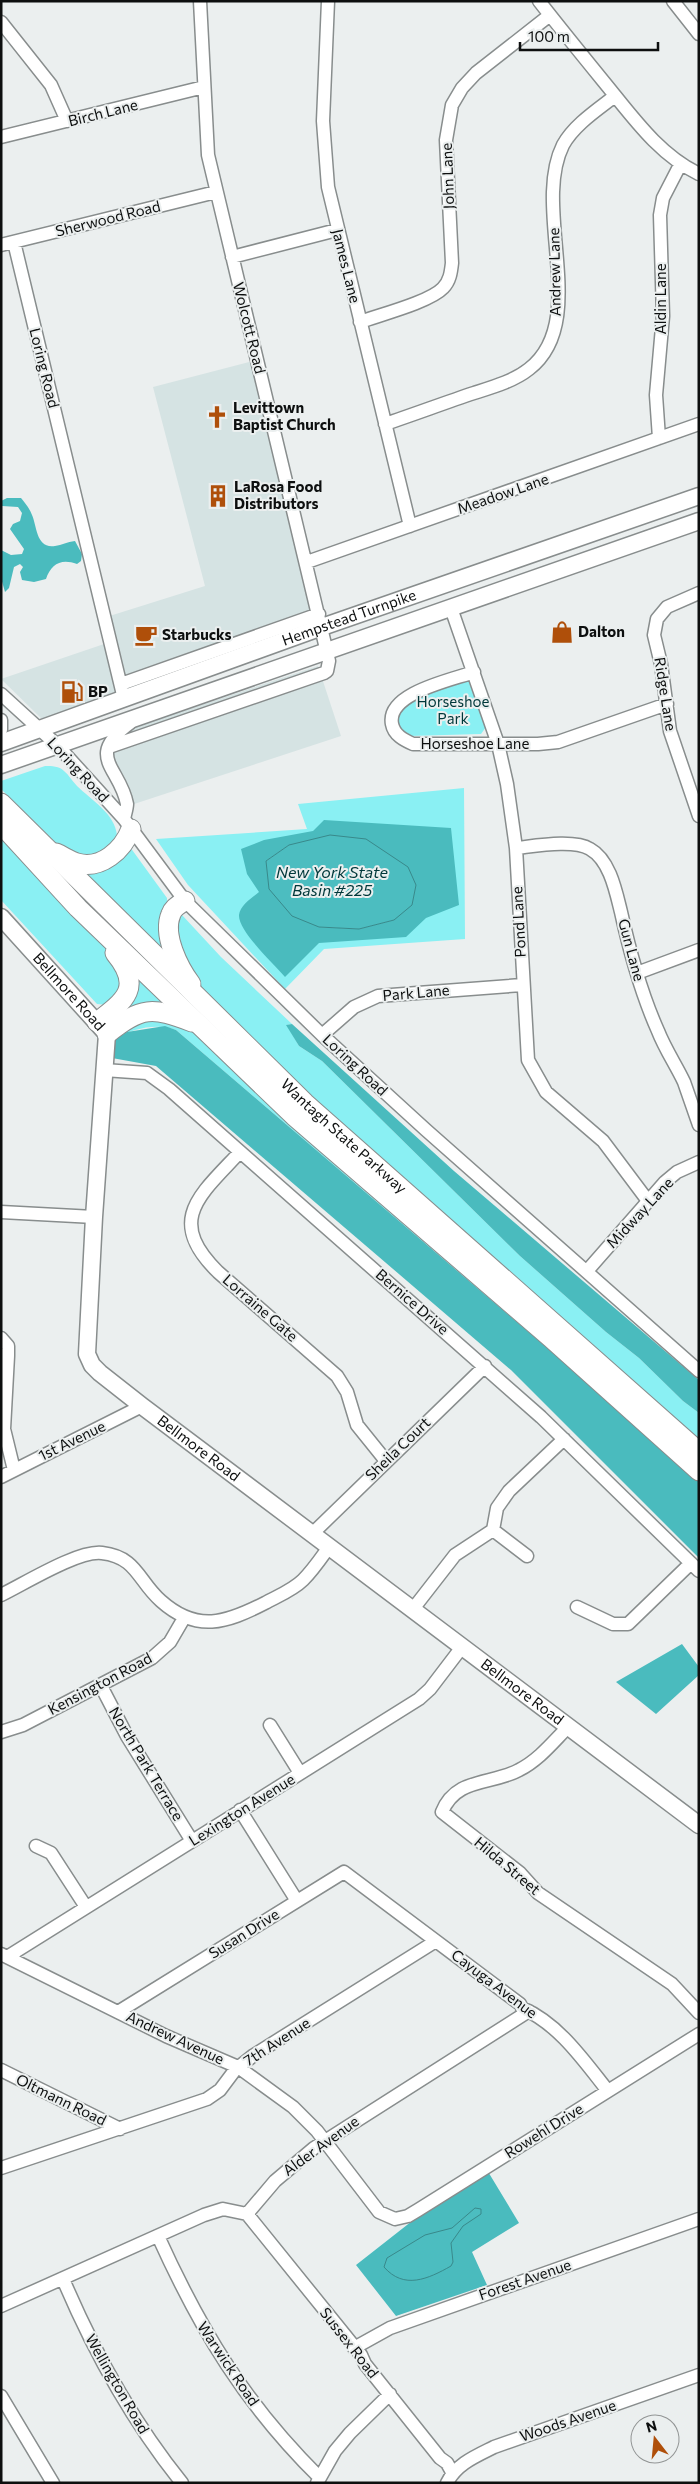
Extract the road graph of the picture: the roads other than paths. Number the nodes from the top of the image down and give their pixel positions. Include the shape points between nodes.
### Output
1 (200, 1) edge
2 (328, 1) edge
3 (539, 1) edge
4 (673, 1) edge
5 (550, 15) junction
6 (1, 22) edge
7 (699, 34) edge
8 (204, 87) junction
9 (615, 96) junction
10 (67, 121) junction
11 (1, 137) edge
12 (680, 165) junction
13 (699, 174) edge
14 (216, 192) junction
15 (337, 230) junction
16 (7, 244) edge
17 (232, 257) junction
18 (360, 322) junction
19 (385, 424) junction
20 (699, 424) edge
21 (659, 438) junction
22 (699, 496) edge
23 (699, 520) edge
24 (410, 526) junction
25 (307, 562) junction
26 (699, 594) edge
27 (451, 608) junction
28 (320, 620) junction
29 (327, 650) junction
30 (474, 672) junction
31 (123, 691) junction
32 (1, 694) edge
33 (667, 704) junction
34 (138, 716) junction
35 (1, 720) edge
36 (1, 730) edge
37 (40, 730) junction
38 (1, 743) edge
39 (498, 744) junction
40 (58, 745) junction
41 (109, 747) junction
42 (1, 765) edge
43 (1, 803) edge
44 (699, 816) edge
45 (1, 824) edge
46 (127, 824) junction
47 (42, 845) junction
48 (516, 848) junction
49 (185, 900) junction
50 (78, 908) junction
51 (1, 917) edge
52 (699, 950) edge
53 (637, 973) junction
54 (522, 985) junction
55 (206, 1020) junction
56 (102, 1028) junction
57 (322, 1035) junction
58 (104, 1070) junction
59 (699, 1125) edge
60 (240, 1152) junction
61 (699, 1162) edge
62 (648, 1201) junction
63 (1, 1212) edge
64 (94, 1217) junction
65 (587, 1271) junction
66 (1, 1338) edge
67 (485, 1366) junction
68 (699, 1371) edge
69 (142, 1406) junction
70 (564, 1439) junction
71 (699, 1452) edge
72 (386, 1461) junction
73 (14, 1470) junction
74 (699, 1471) edge
75 (1, 1476) edge
76 (493, 1530) junction
77 (312, 1534) junction
78 (330, 1547) junction
79 (527, 1556) dead end
80 (695, 1567) edge
81 (1, 1595) edge
82 (577, 1607) dead end
83 (413, 1609) junction
84 (184, 1618) junction
85 (462, 1646) junction
86 (101, 1686) junction
87 (270, 1725) dead end
88 (568, 1727) junction
89 (1, 1732) edge
90 (300, 1773) junction
91 (240, 1810) junction
92 (699, 1824) edge
93 (192, 1841) junction
94 (36, 1846) dead end
95 (369, 1890) joint
96 (297, 1901) junction
97 (86, 1907) junction
98 (436, 1941) junction
99 (4, 1955) edge
100 (529, 2011) junction
101 (118, 2012) junction
102 (699, 2013) edge
103 (699, 2034) edge
104 (238, 2068) junction
105 (1, 2070) edge
106 (608, 2091) junction
107 (120, 2129) junction
108 (324, 2142) junction
109 (1, 2168) edge
110 (247, 2214) junction
111 (387, 2217) joint
112 (699, 2220) edge
113 (158, 2236) junction
114 (62, 2279) junction
115 (1, 2306) edge
116 (354, 2348) junction
117 (699, 2375) edge
118 (390, 2394) junction
119 (1, 2396) edge
120 (449, 2477) edge
121 (319, 2480) edge
122 (52, 2483) edge
123 (182, 2483) edge

1 - 8 street, Wolcott Road
2 - 15 street, James Lane via 323,150
3 - 5 street
4 - 7 street
5 - 9 street
5 - 18 street, John Lane via 476,73 452,106 446,140 452,263 447,283 430,298
6 - 10 street via 51,85
8 - 10 street, Birch Lane
8 - 14 street, Wolcott Road via 208,155
9 - 12 street via 655,143
9 - 19 street, Andrew Lane via 571,134 556,162 553,186 558,313 554,334 544,354 530,369 510,380
10 - 11 street, Birch Lane
12 - 13 street
12 - 21 street, Aldin Lane via 663,198 660,215 663,316 656,395
14 - 16 street, Sherwood Road
14 - 17 street, Wolcott Road
15 - 17 street
15 - 18 street, James Lane
16 - 31 street, Loring Road
17 - 25 street, Wolcott Road
18 - 19 street, James Lane
19 - 24 street, James Lane
20 - 21 street, Meadow Lane
21 - 24 street, Meadow Lane
22 - 28 main road, Hempstead Turnpike
23 - 27 main road, Hempstead Turnpike
24 - 25 street, Meadow Lane
25 - 28 street, Wolcott Road
26 - 33 street, Ridge Lane via 666,607 654,624
27 - 29 main road, Hempstead Turnpike
27 - 30 street, Pond Lane
28 - 29 street, Wolcott Road
28 - 31 main road, Hempstead Turnpike
29 - 34 main road, Hempstead Turnpike
29 - 41 street, Hempstead Turnpike via 328,668 324,673
30 - 39 street, Pond Lane
30 - 39 street, Horseshoe Lane via 405,698 394,710 392,726 400,738 413,744
31 - 37 main road, Hempstead Turnpike
32 - 37 street, Loring Road
33 - 39 street, Horseshoe Lane via 558,742
33 - 44 street, Ridge Lane via 676,755
34 - 40 main road, Hempstead Turnpike
34 - 41 street via 112,738
35 - 36 street
37 - 38 main road, Hempstead Turnpike
37 - 40 street, Loring Road
39 - 48 street, Pond Lane
40 - 42 main road, Hempstead Turnpike
40 - 46 street, Loring Road
41 - 46 street via 108,764 127,805
43 - 47 highway, Wantagh State Parkway
45 - 50 highway, Wantagh State Parkway
46 - 47 highway via 127,840 100,862 76,863
46 - 49 street, Loring Road
47 - 55 highway, Wantagh State Parkway
48 - 53 street, Gun Lane via 578,844 599,855 618,898
48 - 54 street, Pond Lane
49 - 55 highway via 170,915 168,926 183,973
49 - 57 street, Loring Road
50 - 55 highway, Wantagh State Parkway
50 - 56 highway via 125,965 129,979 128,993
51 - 56 main road, Bellmore Road
52 - 53 street
53 - 59 street, Gun Lane via 658,1032 683,1082
54 - 57 street, Park Lane via 378,996 354,1007
54 - 62 street, Pond Lane via 528,1060 537,1078 546,1092 602,1141
55 - 56 highway via 146,1011
55 - 71 highway, Wantagh State Parkway via 312,1109
55 - 74 highway, Wantagh State Parkway via 294,1116
56 - 58 main road, Bellmore Road
57 - 65 street, Loring Road
58 - 60 street, Bernice Drive via 147,1073 169,1088
58 - 64 main road, Bellmore Road
60 - 67 street, Bernice Drive
60 - 72 street, Lorraine Gate via 195,1206 191,1232 195,1245 218,1272 337,1376 347,1392 358,1425
61 - 62 street, Midway Lane via 677,1172
62 - 65 street, Midway Lane
63 - 64 street
64 - 69 main road, Bellmore Road via 87,1354 100,1373
65 - 68 street, Loring Road
66 - 73 street via 8,1346 4,1429
67 - 70 street, Bernice Drive
67 - 72 street, Sheila Court
69 - 73 street, 1st Avenue
69 - 77 main road, Bellmore Road
70 - 76 street via 509,1490 497,1508
70 - 80 street, Bernice Drive
72 - 77 street, Sheila Court
73 - 75 street, 1st Avenue
76 - 79 street
76 - 83 street via 455,1555
77 - 78 main road, Bellmore Road
78 - 83 main road, Bellmore Road
78 - 84 street via 296,1586 243,1614 214,1622
80 - 82 street via 628,1624 613,1624
81 - 84 street via 74,1558 100,1552 131,1564 159,1600
83 - 85 main road, Bellmore Road
84 - 86 street, Kensington Road via 170,1642 152,1658
85 - 88 main road, Bellmore Road
85 - 90 street, Lexington Avenue via 419,1699
86 - 89 street, Kensington Road via 23,1725
86 - 93 street, North Park Terrace via 127,1736
87 - 90 street
88 - 92 main road, Bellmore Road
88 - 102 street, Hilda Street via 538,1758 520,1770 471,1784 447,1800 442,1812 520,1873 538,1893 672,1984
90 - 91 street, Lexington Avenue
91 - 93 street, Lexington Avenue
91 - 96 street
93 - 97 street, Lexington Avenue
94 - 97 street via 51,1853
95 - 96 street, Susan Drive via 344,1872
95 - 98 street, Cayuga Avenue
96 - 101 street, Susan Drive
97 - 99 street, Lexington Avenue
98 - 100 street, Cayuga Avenue
98 - 104 street, 7th Avenue
99 - 101 street, Andrew Avenue
100 - 106 street, Cayuga Avenue via 565,2040
100 - 108 street, Alder Avenue
101 - 104 street, Andrew Avenue
103 - 106 street, Rowehl Drive
104 - 107 street, 7th Avenue via 220,2090 207,2099
104 - 108 street, Andrew Avenue via 292,2107
105 - 107 street, Oltmann Road
106 - 111 street, Rowehl Drive via 418,2210 401,2218
107 - 109 street, 7th Avenue
108 - 110 street, Alder Avenue via 275,2181
108 - 111 street, Andrew Avenue via 379,2212
110 - 113 street via 223,2209
110 - 116 street, Sussex Road
112 - 116 street, Forest Avenue via 390,2328
113 - 114 street
113 - 121 street, Warwick Road via 206,2334 244,2393
114 - 115 street
114 - 123 street, Wellington Road via 121,2396
116 - 118 street, Sussex Road
117 - 120 street, Woods Avenue via 494,2447
118 - 120 street, Sussex Road via 447,2463
118 - 121 street via 350,2433
119 - 122 street

